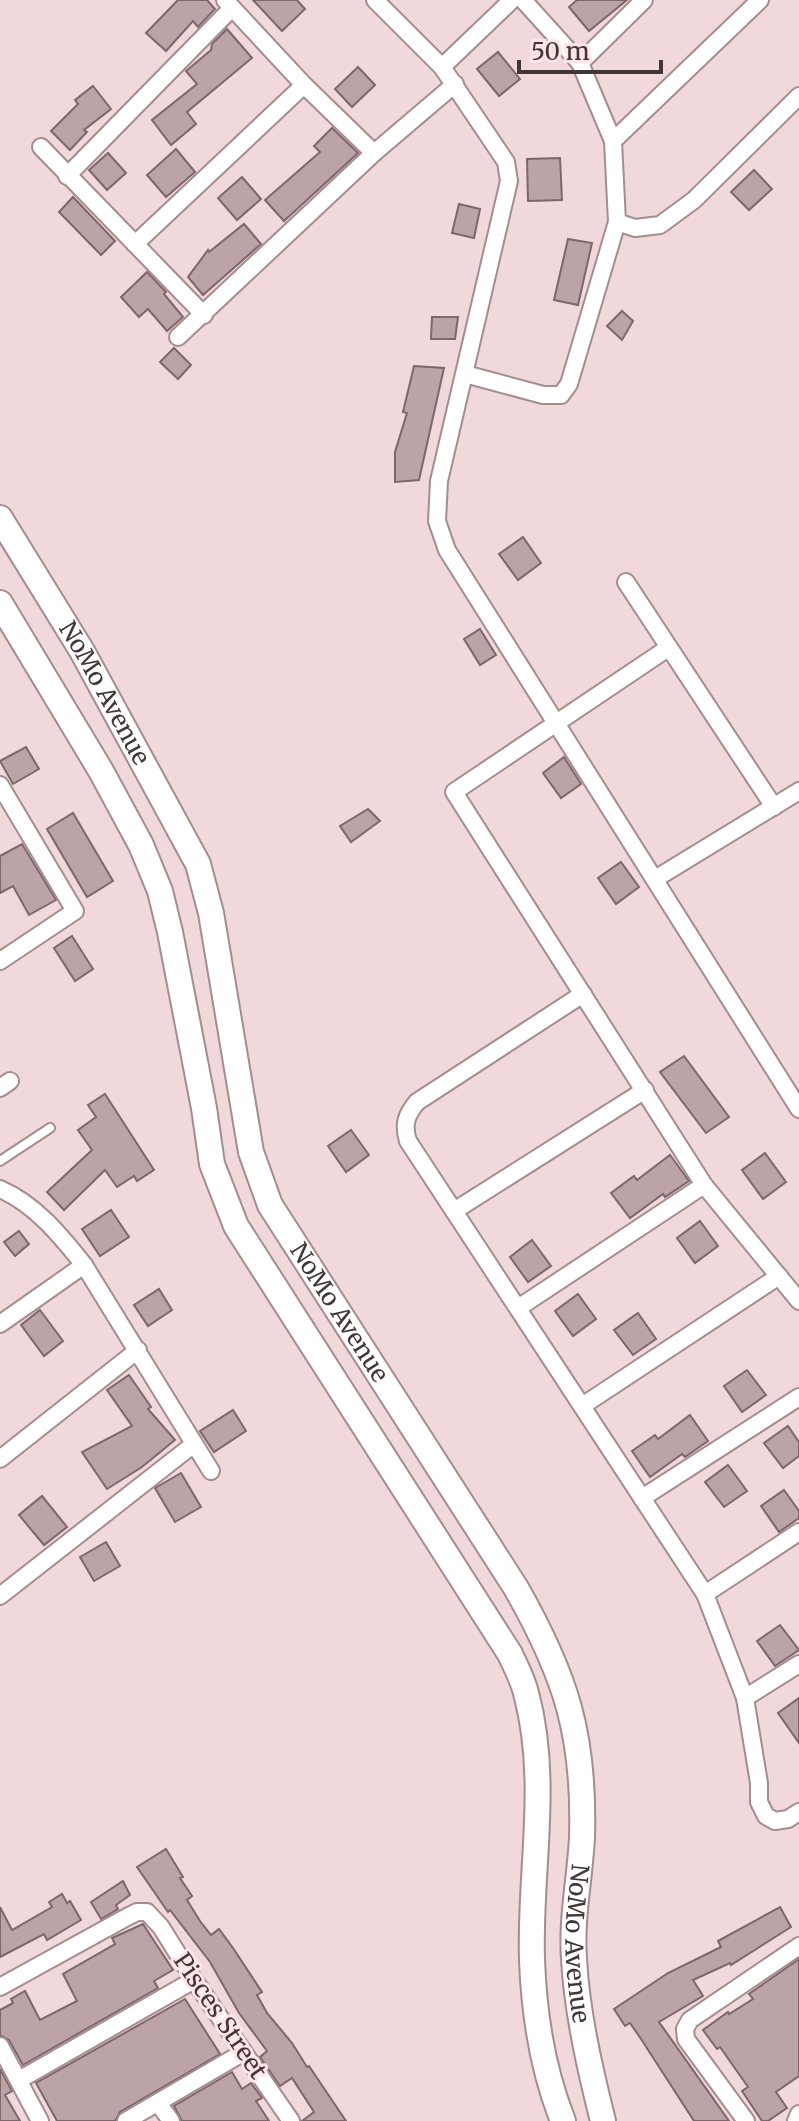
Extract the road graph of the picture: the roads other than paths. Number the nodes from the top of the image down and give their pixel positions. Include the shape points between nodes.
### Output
1 (375, 0) edge
2 (512, 0) edge
3 (523, 0) edge
4 (644, 0) edge
5 (760, 0) edge
6 (229, 4) edge
7 (580, 63) junction
8 (442, 67) junction
9 (455, 84) junction
10 (304, 85) junction
11 (799, 96) edge
12 (613, 141) junction
13 (41, 147) dead end
14 (374, 153) junction
15 (67, 176) junction
16 (617, 222) junction
17 (135, 244) junction
18 (204, 315) junction
19 (178, 337) dead end
20 (465, 374) junction
21 (0, 518) edge
22 (626, 582) dead end
23 (0, 603) edge
24 (668, 648) junction
25 (556, 723) junction
26 (0, 785) edge
27 (799, 791) edge
28 (774, 807) junction
29 (655, 879) junction
30 (0, 961) edge
31 (583, 994) junction
32 (645, 1090) junction
33 (799, 1109) edge
34 (50, 1128) dead end
35 (0, 1161) edge
36 (704, 1185) junction
37 (0, 1189) edge
38 (454, 1211) junction
39 (84, 1265) junction
40 (779, 1276) junction
41 (799, 1301) edge
42 (518, 1308) junction
43 (0, 1324) edge
44 (138, 1350) junction
45 (799, 1397) edge
46 (582, 1406) junction
47 (194, 1444) junction
48 (0, 1459) edge
49 (211, 1471) dead end
50 (642, 1498) junction
51 (799, 1532) edge
52 (705, 1594) junction
53 (0, 1596) edge
54 (799, 1664) edge
55 (745, 1698) junction
56 (799, 1812) edge
57 (799, 1946) edge
58 (194, 1980) junction
59 (0, 1987) edge
60 (0, 2046) edge
61 (244, 2052) junction
62 (19, 2080) junction
63 (158, 2103) junction
64 (799, 2114) edge
65 (40, 2121) edge
66 (126, 2121) edge
67 (171, 2121) edge
68 (291, 2121) edge
69 (563, 2121) edge
70 (603, 2121) edge
71 (746, 2121) edge
72 (796, 2121) edge

1 - 8 street
2 - 8 street
3 - 7 street
4 - 7 street
5 - 12 street
6 - 10 street
6 - 15 street
7 - 12 street
8 - 9 street
9 - 14 street
9 - 20 street via 506,162 509,181
10 - 14 street
10 - 17 street
11 - 16 street via 694,200 660,225 635,228
12 - 16 street
13 - 15 street
14 - 18 street
15 - 17 street
16 - 20 street via 569,384 561,395
17 - 18 street
18 - 19 street
20 - 25 street via 439,481 437,521 447,550
21 - 70 main road, NoMo Avenue via 82,651 198,864 251,1152 270,1205 516,1588 562,1679 581,1784 574,1961
22 - 24 street
23 - 69 main road, NoMo Avenue via 101,771 160,891 212,1164 236,1226 510,1654 526,1691 539,1786 532,1959 536,2011 552,2093
24 - 25 street
24 - 28 street
25 - 29 street
25 - 31 street via 454,792
26 - 30 street via 75,911
27 - 28 street
28 - 29 street
29 - 33 street
31 - 32 street
31 - 38 street via 409,1111 408,1141
32 - 36 street
32 - 38 street
34 - 35 lane
36 - 40 street
36 - 42 street
37 - 39 street via 51,1227
38 - 42 street
39 - 43 street
39 - 44 street
40 - 41 street
40 - 46 street
42 - 46 street
44 - 47 street
44 - 48 street
45 - 50 street
46 - 50 street
47 - 49 street
47 - 53 street
50 - 52 street
51 - 52 street
52 - 55 street
54 - 55 street
55 - 56 street via 759,1802 775,1821
57 - 71 street via 690,2020 685,2029 686,2039
58 - 59 street, Pisces Street via 161,1927 147,1912 137,1912
58 - 61 street, Pisces Street
58 - 62 street
60 - 62 street
61 - 63 street
61 - 68 street, Pisces Street
62 - 65 street
63 - 66 street
63 - 67 street
64 - 72 street

